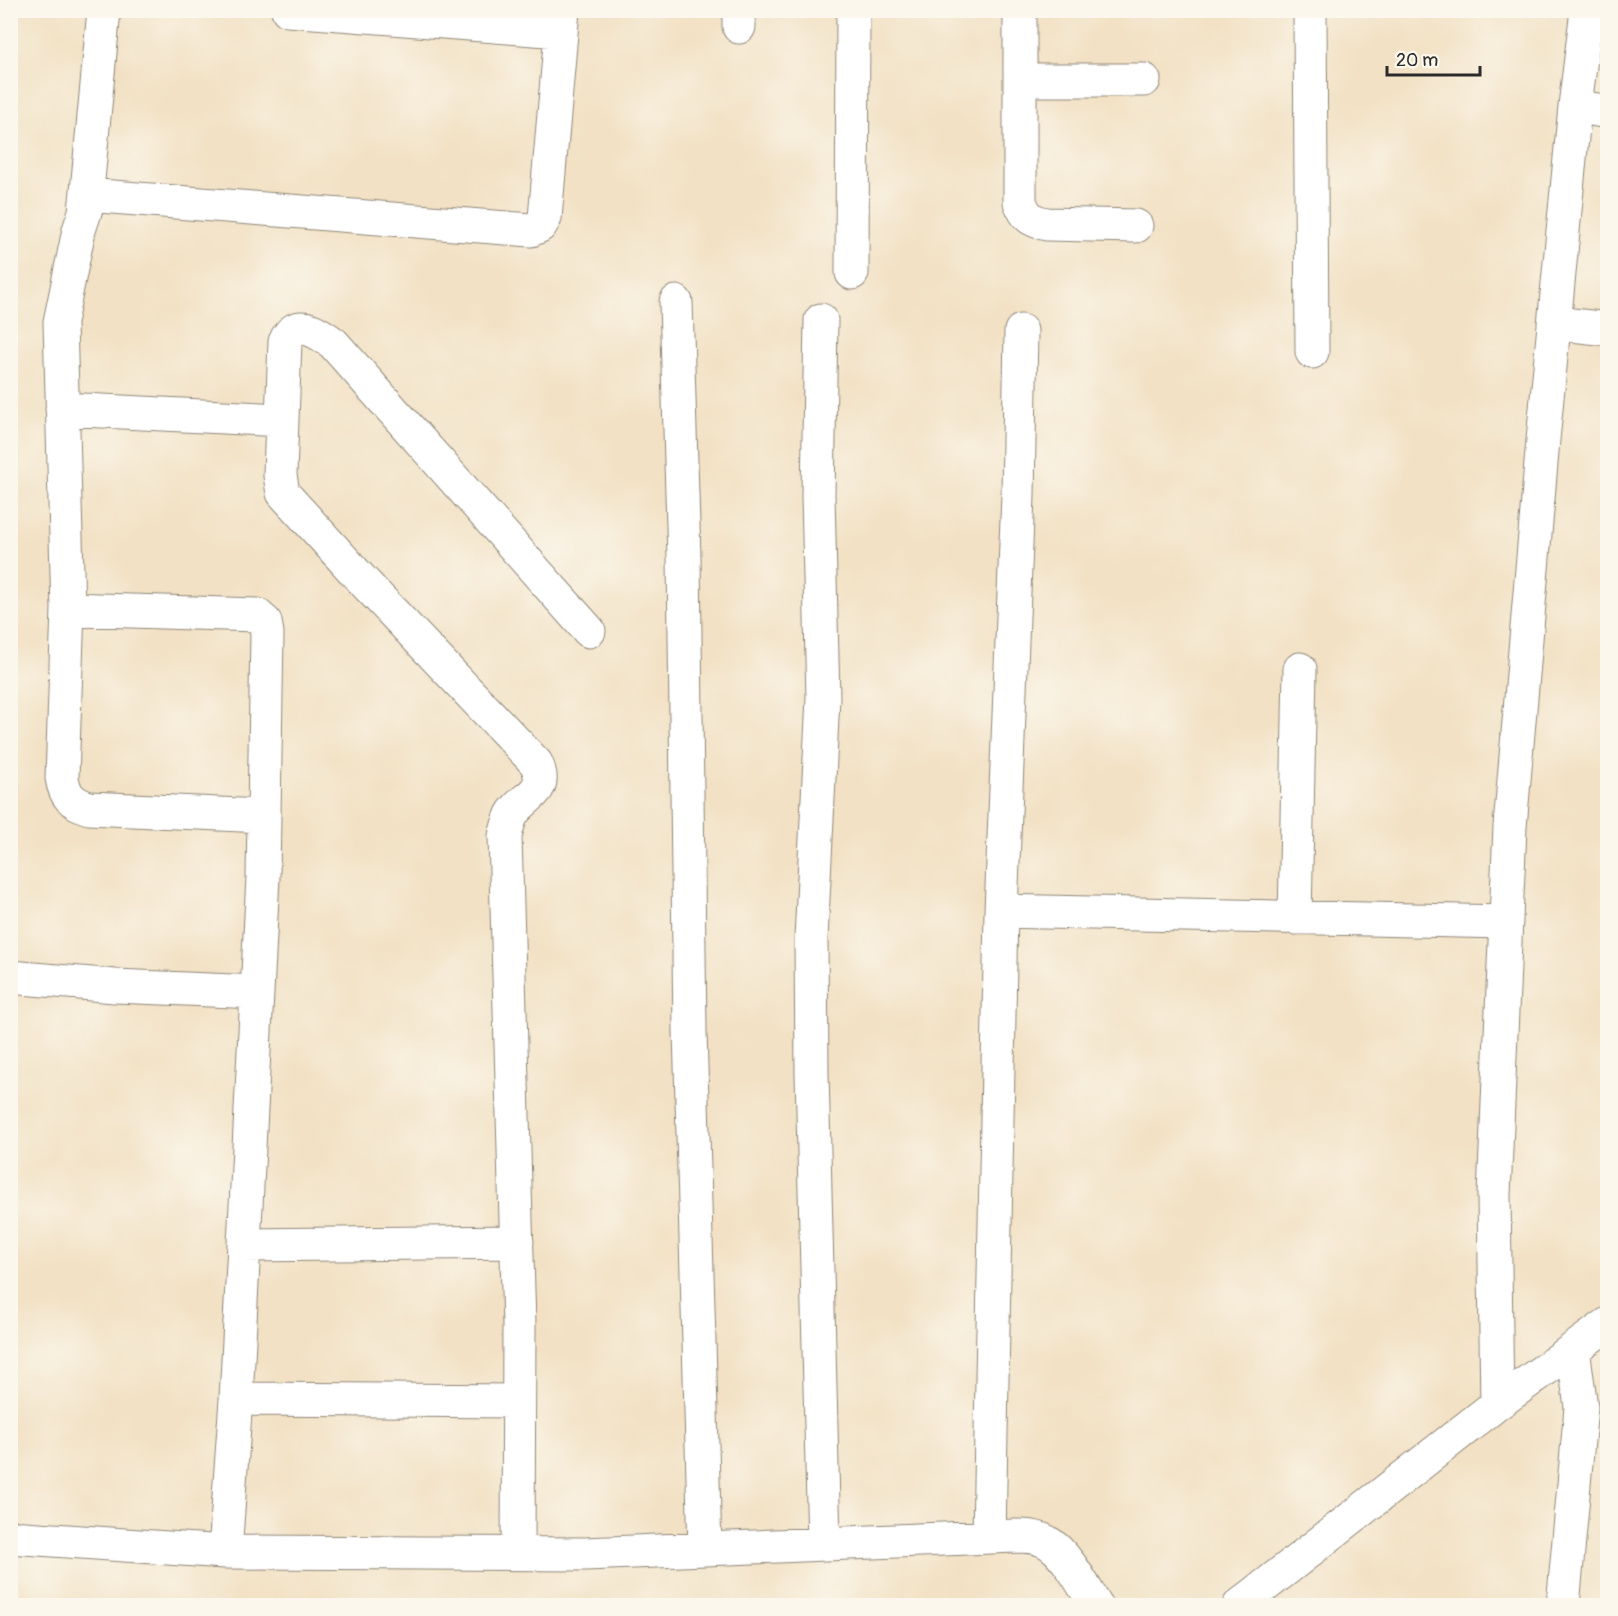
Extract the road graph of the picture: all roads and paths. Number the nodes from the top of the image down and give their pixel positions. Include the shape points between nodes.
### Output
1 (104, 10) edge
2 (288, 10) edge
3 (853, 10) edge
4 (1020, 10) edge
5 (1310, 10) edge
6 (1587, 10) edge
7 (562, 20) edge
8 (1020, 80) junction
9 (1144, 80) dead end
10 (1575, 106) junction
11 (1608, 112) edge
12 (87, 195) junction
13 (1136, 226) dead end
14 (852, 273) dead end
15 (676, 302) dead end
16 (821, 320) dead end
17 (1554, 324) junction
18 (1608, 329) edge
19 (1022, 331) dead end
20 (1312, 352) dead end
21 (62, 409) junction
22 (282, 420) junction
23 (68, 609) junction
24 (589, 631) dead end
25 (1300, 669) dead end
26 (264, 816) junction
27 (1001, 911) junction
28 (1295, 918) junction
29 (1506, 922) junction
30 (10, 977) edge
31 (257, 992) junction
32 (517, 1242) junction
33 (244, 1245) junction
34 (1608, 1324) edge
35 (1573, 1349) junction
36 (236, 1399) junction
37 (518, 1401) junction
38 (1497, 1404) junction
39 (10, 1537) edge
40 (990, 1537) junction
41 (824, 1544) junction
42 (705, 1549) junction
43 (225, 1552) junction
44 (518, 1553) junction
45 (1096, 1605) edge
46 (1239, 1605) edge
47 (1563, 1605) edge

1 - 12 street
2 - 7 street
3 - 14 street
4 - 8 street
5 - 20 street
6 - 10 street
7 - 12 street via 545,218 531,230
8 - 9 street
8 - 13 street via 1020,202 1025,216 1047,224
10 - 11 street
10 - 17 street
12 - 21 street via 60,322
15 - 42 street
16 - 41 street via 818,496 823,698 811,939
17 - 18 street
17 - 29 street via 1511,816
19 - 27 street
21 - 22 street
21 - 23 street
22 - 24 street via 285,342 288,334 305,327 333,343
22 - 32 street via 283,493 536,763 540,772 535,793 512,814 505,836
23 - 26 street via 64,793 74,803 89,808
23 - 26 street via 247,614 257,615 265,622
25 - 28 street
26 - 31 street
27 - 28 street
27 - 40 street
28 - 29 street
29 - 38 street via 1494,1194
30 - 31 street via 115,987
31 - 33 street
32 - 33 street
32 - 37 street
33 - 36 street
34 - 35 street
35 - 38 street
35 - 47 street via 1581,1407
36 - 37 street
36 - 43 street
37 - 44 street
38 - 46 street
39 - 43 street
40 - 41 street
40 - 45 street via 1034,1537 1048,1542 1062,1555
41 - 42 street
42 - 44 street
43 - 44 street

